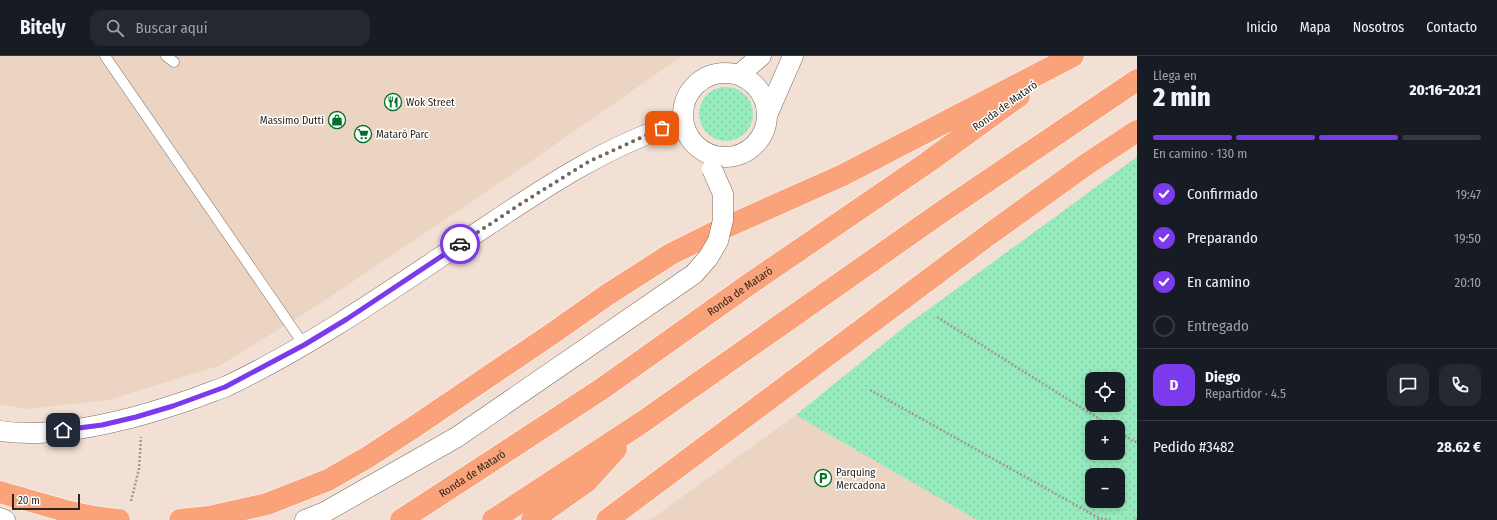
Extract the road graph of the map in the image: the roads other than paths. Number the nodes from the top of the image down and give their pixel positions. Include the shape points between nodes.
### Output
1 (105, 56) edge
2 (762, 56) edge
3 (793, 56) edge
4 (1073, 56) edge
5 (740, 74) junction
6 (1137, 80) edge
7 (768, 113) junction
8 (683, 122) junction
9 (1137, 131) edge
10 (710, 161) junction
11 (304, 345) junction
12 (641, 423) junction
13 (0, 431) edge
14 (0, 492) edge
15 (125, 511) edge
16 (0, 518) edge
17 (5, 520) edge
18 (180, 520) edge
19 (305, 520) edge
20 (401, 520) edge
21 (493, 520) edge
22 (532, 520) edge
23 (607, 520) edge

1 - 11 lane
2 - 5 street
3 - 7 street
4 - 18 highway via 843,175 671,254 414,427 328,480 267,504 209,517
4 - 20 highway, Ronda de Mataró via 928,162 748,285 604,388
5 - 7 street via 754,83 761,92
5 - 8 street via 710,74 698,82 688,93 683,107
6 - 12 highway via 943,211
7 - 10 street via 765,130 755,145 741,154
8 - 10 street via 691,140
8 - 11 street via 662,128 588,162
9 - 23 highway via 986,236
10 - 19 street, bridge via 723,194 723,220 718,241 694,274 457,437 325,512
11 - 13 street via 225,387 136,417 41,434
12 - 21 highway
12 - 22 highway via 586,482
14 - 15 highway via 98,519
16 - 17 street

